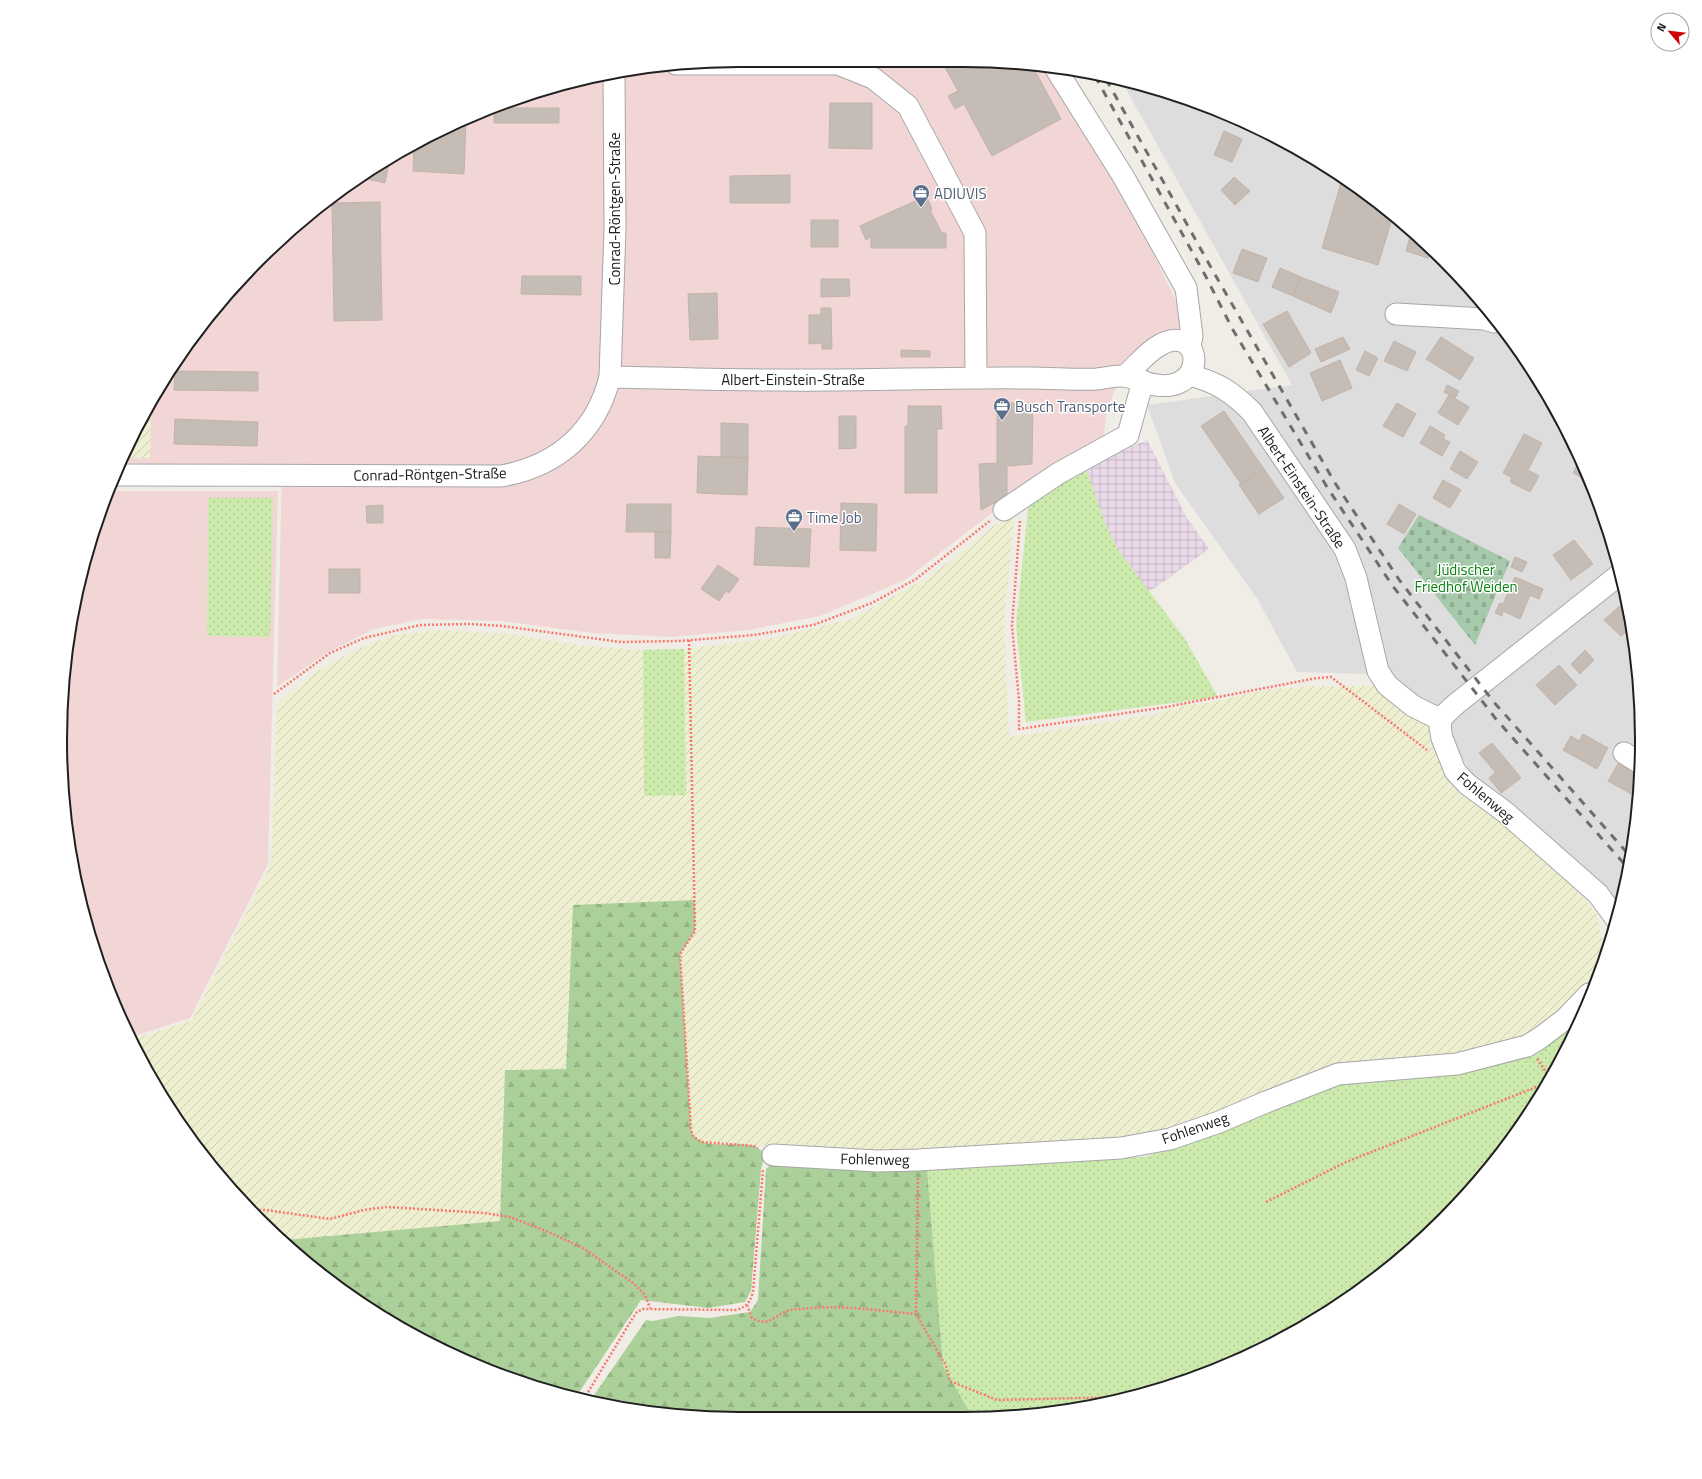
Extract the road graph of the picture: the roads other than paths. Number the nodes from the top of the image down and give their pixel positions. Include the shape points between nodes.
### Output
1 (846, 67) edge
2 (1059, 74) edge
3 (614, 79) edge
4 (1396, 314) dead end
5 (1488, 320) edge
6 (1190, 346) junction
7 (1190, 375) junction
8 (610, 376) junction
9 (976, 377) junction
10 (1134, 378) junction
11 (121, 475) edge
12 (1004, 510) road end
13 (1615, 577) edge
14 (1442, 717) junction
15 (1612, 913) edge
16 (1582, 1001) edge
17 (773, 1155) road end

1 - 9 street via 873,78 908,106 975,233
2 - 6 street via 1123,176 1186,288 1192,336
3 - 8 street, Conrad-Röntgen-Straße via 615,228
4 - 5 street
6 - 7 street via 1194,354 1194,368
6 - 10 street via 1175,340 1156,347
7 - 10 street, Albert-Einstein-Straße via 1175,385
7 - 14 street, Albert-Einstein-Straße via 1213,382 1236,396 1252,412 1345,549 1356,578 1378,671 1387,685 1413,706 1433,716
8 - 9 street, Albert-Einstein-Straße via 781,380
8 - 11 street, Conrad-Röntgen-Straße via 605,396 597,411 587,428 574,442 543,464 501,476
9 - 10 street, Albert-Einstein-Straße
10 - 12 street via 1128,435 1059,473
13 - 14 street
14 - 15 street, Fohlenweg via 1442,738 1455,770 1467,784 1505,812 1598,894
16 - 17 street, Fohlenweg via 1564,1019 1527,1046 1458,1064 1338,1074 1170,1139 1121,1148 918,1160 877,1161

